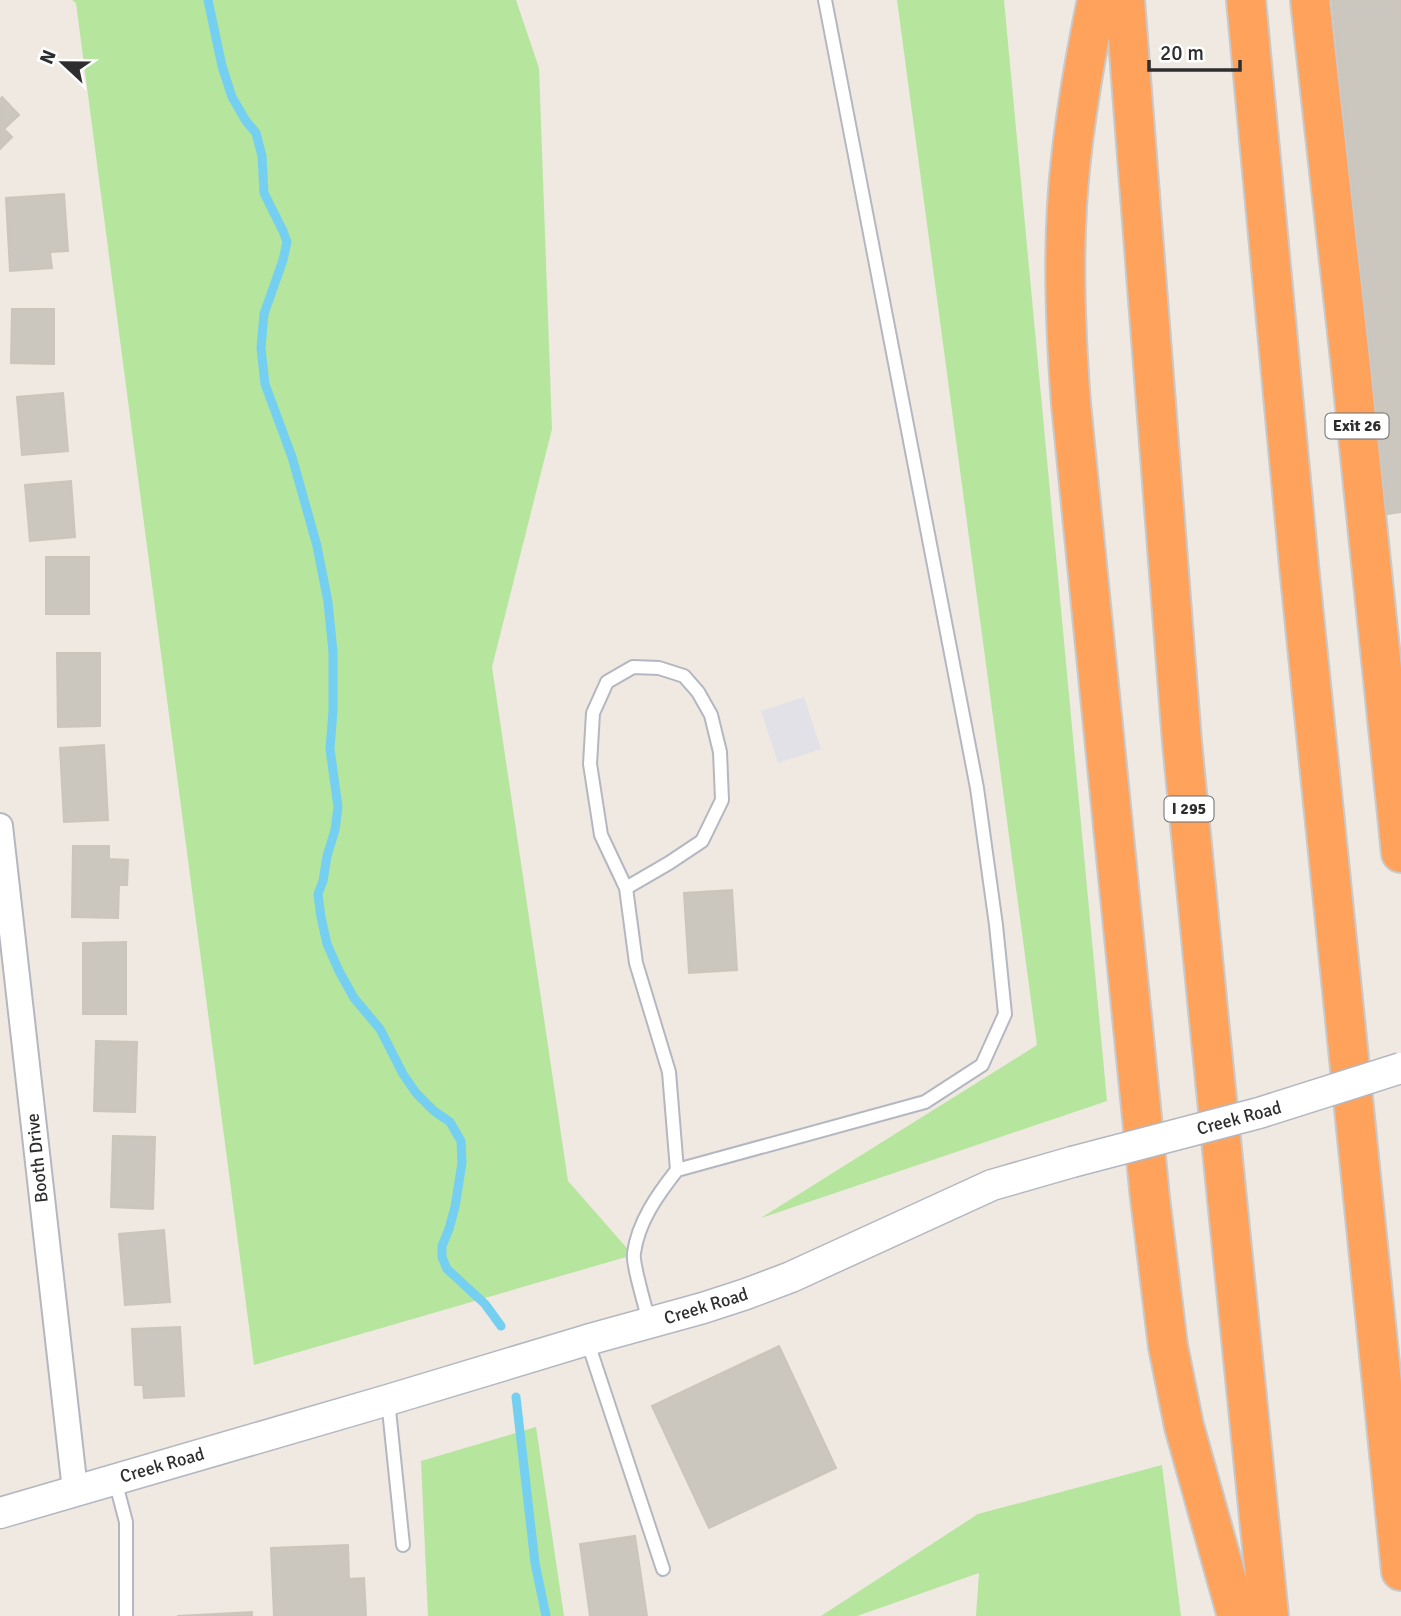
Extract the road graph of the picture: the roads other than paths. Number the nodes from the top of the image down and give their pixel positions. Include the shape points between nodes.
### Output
1 (825, 0) edge
2 (1097, 0) edge
3 (1125, 0) edge
4 (1246, 0) edge
5 (1310, 0) edge
6 (0, 826) edge
7 (1401, 853) edge
8 (626, 888) junction
9 (1401, 1068) edge
10 (677, 1170) junction
11 (650, 1323) junction
12 (587, 1340) junction
13 (388, 1400) junction
14 (115, 1479) junction
15 (75, 1490) junction
16 (0, 1513) edge
17 (403, 1545) dead end
18 (663, 1569) dead end
19 (1401, 1571) edge
20 (126, 1616) edge
21 (1237, 1616) edge
22 (1269, 1616) edge

1 - 10 lane via 977,788 1005,1014 982,1065 925,1102
2 - 21 highway via 1070,170 1065,317 1071,404 1168,1346 1184,1426
3 - 22 highway, I 295 via 1184,756
4 - 19 highway
5 - 7 highway, Exit 26
6 - 15 street, Booth Drive
8 - 8 lane via 601,835 590,764 593,713 607,682 634,667 659,668 684,676 711,715 720,752 722,800 702,841
8 - 10 lane via 636,964 669,1072
9 - 11 street, Creek Road, bridge via 1259,1113 992,1185 791,1277
10 - 11 lane via 643,1223 633,1255
11 - 12 street, Creek Road
12 - 13 street, Creek Road
12 - 18 lane
13 - 14 street, Creek Road
13 - 17 lane
14 - 15 street, Creek Road
14 - 20 lane via 126,1522
15 - 16 street, Creek Road

